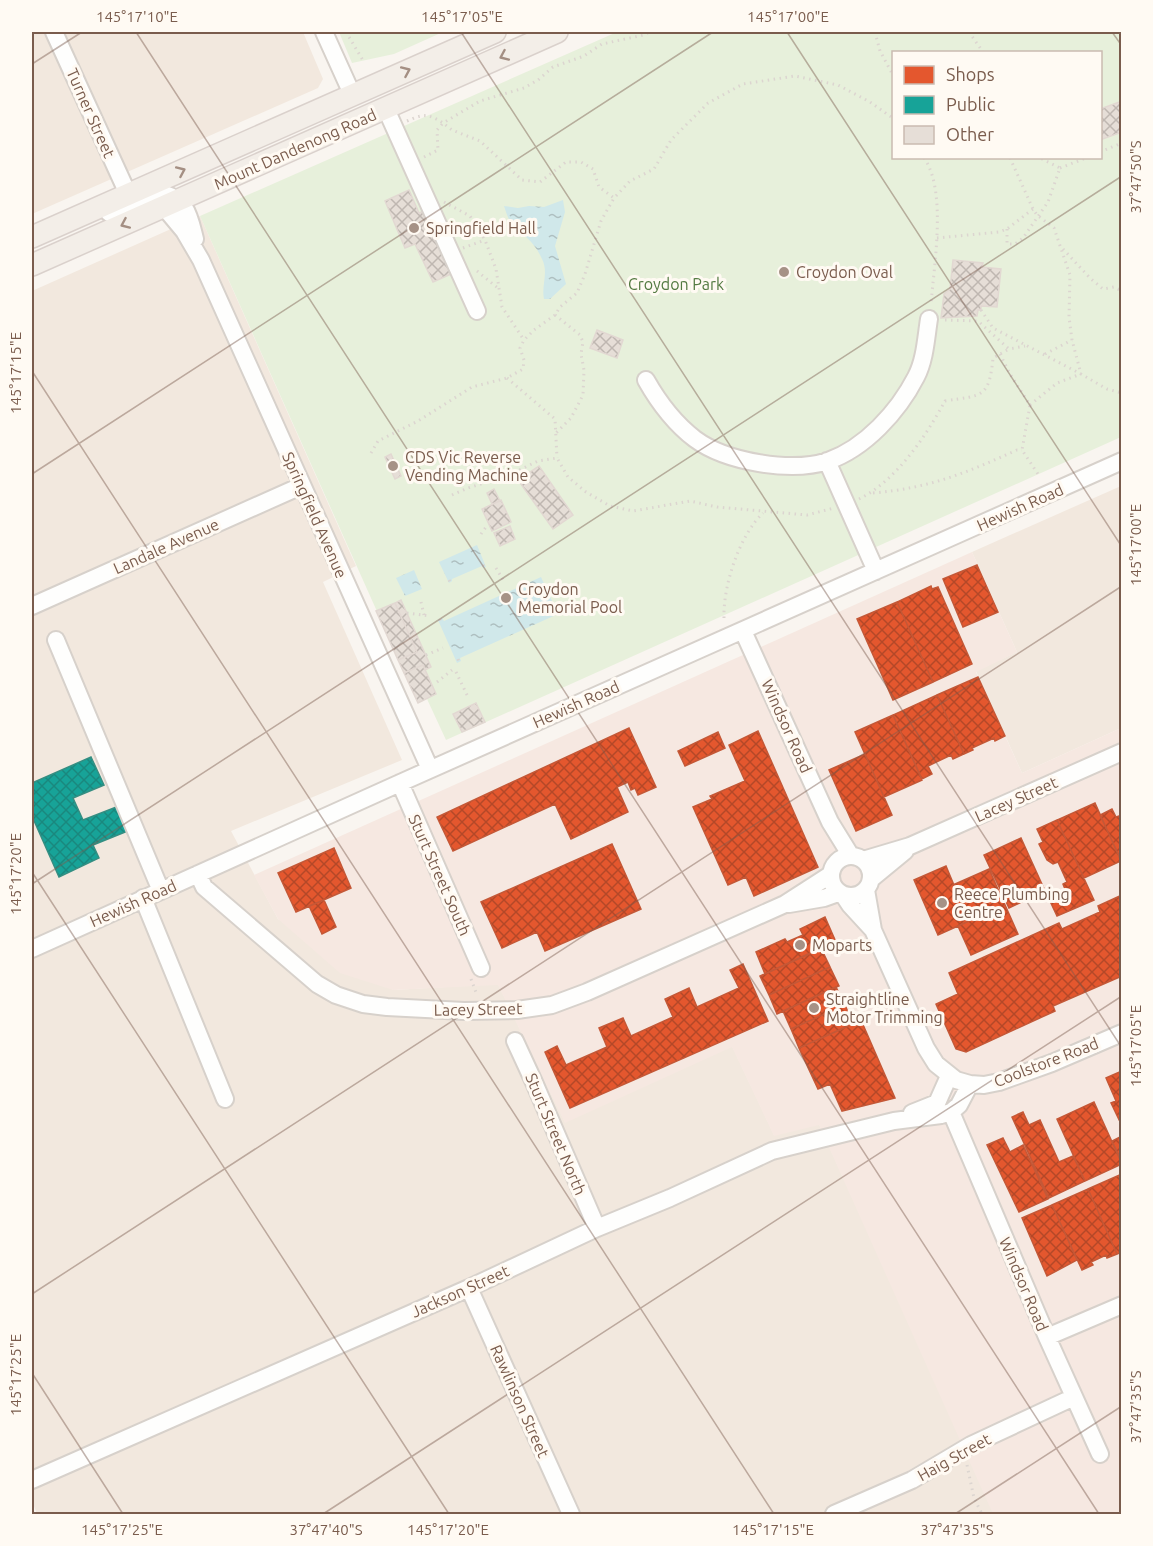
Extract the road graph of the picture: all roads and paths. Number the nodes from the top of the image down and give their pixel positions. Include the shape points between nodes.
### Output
1 (54, 32) edge
2 (324, 32) edge
3 (346, 32) edge
4 (495, 32) edge
5 (557, 32) edge
6 (649, 32) edge
7 (875, 32) edge
8 (969, 32) edge
9 (982, 51) edge
10 (364, 62) dead end
11 (892, 74) edge
12 (352, 94) junction
13 (364, 118) junction
14 (390, 118) junction
15 (892, 118) edge
16 (443, 123) junction
17 (1122, 143) edge
18 (1102, 152) edge
19 (925, 159) edge
20 (1010, 159) edge
21 (1042, 159) edge
22 (1083, 159) edge
23 (410, 163) junction
24 (1060, 168) junction
25 (128, 194) junction
26 (423, 194) junction
27 (614, 198) junction
28 (171, 203) junction
29 (1033, 209) junction
30 (1037, 216) junction
31 (1007, 229) junction
32 (39, 234) edge
33 (937, 238) junction
34 (1062, 247) junction
35 (32, 265) edge
36 (1122, 291) edge
37 (981, 310) dead end
38 (477, 311) dead end
39 (555, 315) junction
40 (929, 319) junction
41 (524, 340) junction
42 (1072, 340) junction
43 (1025, 346) junction
44 (1009, 349) junction
45 (1000, 354) junction
46 (1045, 354) junction
47 (1081, 374) junction
48 (507, 378) junction
49 (646, 380) dead end
50 (1122, 393) edge
51 (1030, 405) junction
52 (556, 433) junction
53 (1022, 450) junction
54 (371, 453) dead end
55 (557, 458) junction
56 (827, 461) junction
57 (1122, 461) edge
58 (1040, 477) dead end
59 (301, 486) junction
60 (872, 493) junction
61 (452, 495) dead end
62 (846, 506) junction
63 (764, 512) junction
64 (486, 527) dead end
65 (482, 534) dead end
66 (496, 568) dead end
67 (876, 571) junction
68 (505, 583) dead end
69 (421, 602) dead end
70 (32, 606) edge
71 (407, 613) dead end
72 (424, 615) junction
73 (430, 616) dead end
74 (724, 618) dead end
75 (743, 631) junction
76 (56, 640) dead end
77 (443, 648) dead end
78 (426, 655) dead end
79 (437, 682) dead end
80 (469, 699) dead end
81 (1122, 752) edge
82 (430, 769) junction
83 (400, 783) junction
84 (830, 822) junction
85 (910, 846) junction
86 (857, 858) junction
87 (832, 870) junction
88 (198, 874) junction
89 (869, 884) junction
90 (160, 891) junction
91 (841, 894) junction
92 (143, 898) junction
93 (785, 904) junction
94 (873, 930) junction
95 (32, 949) edge
96 (481, 968) dead end
97 (1122, 1033) edge
98 (514, 1041) dead end
99 (949, 1076) junction
100 (970, 1084) junction
101 (225, 1099) dead end
102 (951, 1112) junction
103 (894, 1121) junction
104 (597, 1228) junction
105 (469, 1288) junction
106 (1122, 1305) edge
107 (1047, 1337) junction
108 (1074, 1397) junction
109 (963, 1450) junction
110 (1100, 1454) dead end
111 (32, 1479) edge
112 (571, 1515) edge
113 (834, 1515) edge
114 (982, 1515) edge

1 - 25 street, Turner Street
2 - 12 street
3 - 10 path
12 -> 4 main road, Mount Dandenong Road
5 -> 14 main road, Mount Dandenong Road
6 - 16 path via 602,44 584,56 553,67 524,88 480,100
7 - 11 path
8 - 9 path
12 - 13 main road
25 -> 12 main road, Mount Dandenong Road
13 - 14 main road, Mount Dandenong Road
13 - 28 main road, Mount Dandenong Road
14 - 16 path via 423,115
14 - 23 street
15 - 27 path via 838,85 795,76 743,84 708,103 671,140 654,169 630,181
16 - 23 path via 438,130 438,150
16 - 27 path via 480,141 522,180 540,182 566,162 582,162 593,170 599,188
17 - 18 path
19 - 33 path via 937,200
20 - 29 path
21 - 24 path
22 - 24 path
23 - 26 street
24 - 30 path via 1048,202
25 - 32 main road, Mount Dandenong Road
26 - 38 street
26 - 41 path via 470,216 496,269 502,307
27 - 39 path via 601,221 577,293
28 - 32 street via 162,193
28 -> 35 main road, Mount Dandenong Road
28 - 59 street, Springfield Avenue via 187,212 201,260
29 - 30 path
29 - 31 path
30 - 31 path via 1015,244 1007,244
30 - 34 path via 1054,228
31 - 33 path
33 - 40 path
34 - 36 path via 1103,289 1114,287
34 - 42 path via 1070,275
37 - 43 path via 993,328
39 - 41 path
39 - 52 path via 580,335 584,370 583,395 572,418
40 - 44 path via 978,321
40 - 56 street via 917,376 902,399 885,422 855,447
41 - 48 path via 520,348 523,369
42 - 46 path
42 - 47 path
43 - 44 path
43 - 46 path
44 - 45 path
45 - 51 path
45 - 60 path via 993,358 991,381 984,391 945,401 913,450
46 - 47 path
47 - 50 path
47 - 51 path via 1057,383
48 - 52 path via 555,419
48 - 54 path via 472,387 378,441
49 - 56 street via 669,414 696,440 722,455 771,465
51 - 53 path
52 - 55 path
53 - 58 path
53 - 60 path via 924,486
55 - 61 path via 538,461
55 - 63 path via 568,477 610,506 633,511 690,501
56 - 62 street
57 - 67 street, Hewish Road
59 - 70 street, Landale Avenue
59 - 82 street, Springfield Avenue
60 - 62 path
62 - 63 path via 807,515
62 - 67 street
63 - 74 path via 748,531 736,558
64 - 65 path
66 - 68 path
67 - 75 street, Hewish Road
69 - 72 path
71 - 72 path
72 - 73 path
75 - 82 street, Hewish Road
75 - 84 street, Windsor Road
76 - 90 street
77 - 78 path
79 - 80 path via 454,671
81 - 85 street, Lacey Street
82 - 83 street, Hewish Road
83 - 88 street, Hewish Road
83 - 96 street, Sturt Street South
84 - 86 street, Windsor Road
84 - 87 street, Windsor Road
85 - 86 street, Lacey Street
85 - 89 street, Lacey Street
86 - 87 street via 841,858
86 - 89 street via 870,868
87 - 91 street via 831,882
87 - 93 street, Lacey Street
88 - 90 street, Hewish Road
88 - 93 street, Lacey Street via 204,887 318,984 363,1004 410,1009 517,1010 552,1005
89 - 91 street via 856,896
89 - 94 street
90 - 92 street, Hewish Road
91 - 93 street, Lacey Street
91 - 94 street
92 - 95 street, Hewish Road
92 - 101 street
94 - 99 street via 926,1048
97 - 100 street, Coolstore Road via 999,1082
98 - 104 street, Sturt Street North
99 - 100 street
99 - 103 street via 936,1103
100 - 102 street
102 - 103 street
102 - 107 street, Windsor Road
103 - 104 street, Jackson Street via 772,1151
104 - 105 street, Jackson Street
105 - 111 street, Jackson Street
105 - 112 street, Rawlinson Street
106 - 107 street
107 - 108 street, Windsor Road
108 - 109 street, Haig Street
108 - 110 street, Windsor Road
109 - 113 street, Haig Street via 912,1480
109 - 114 path

